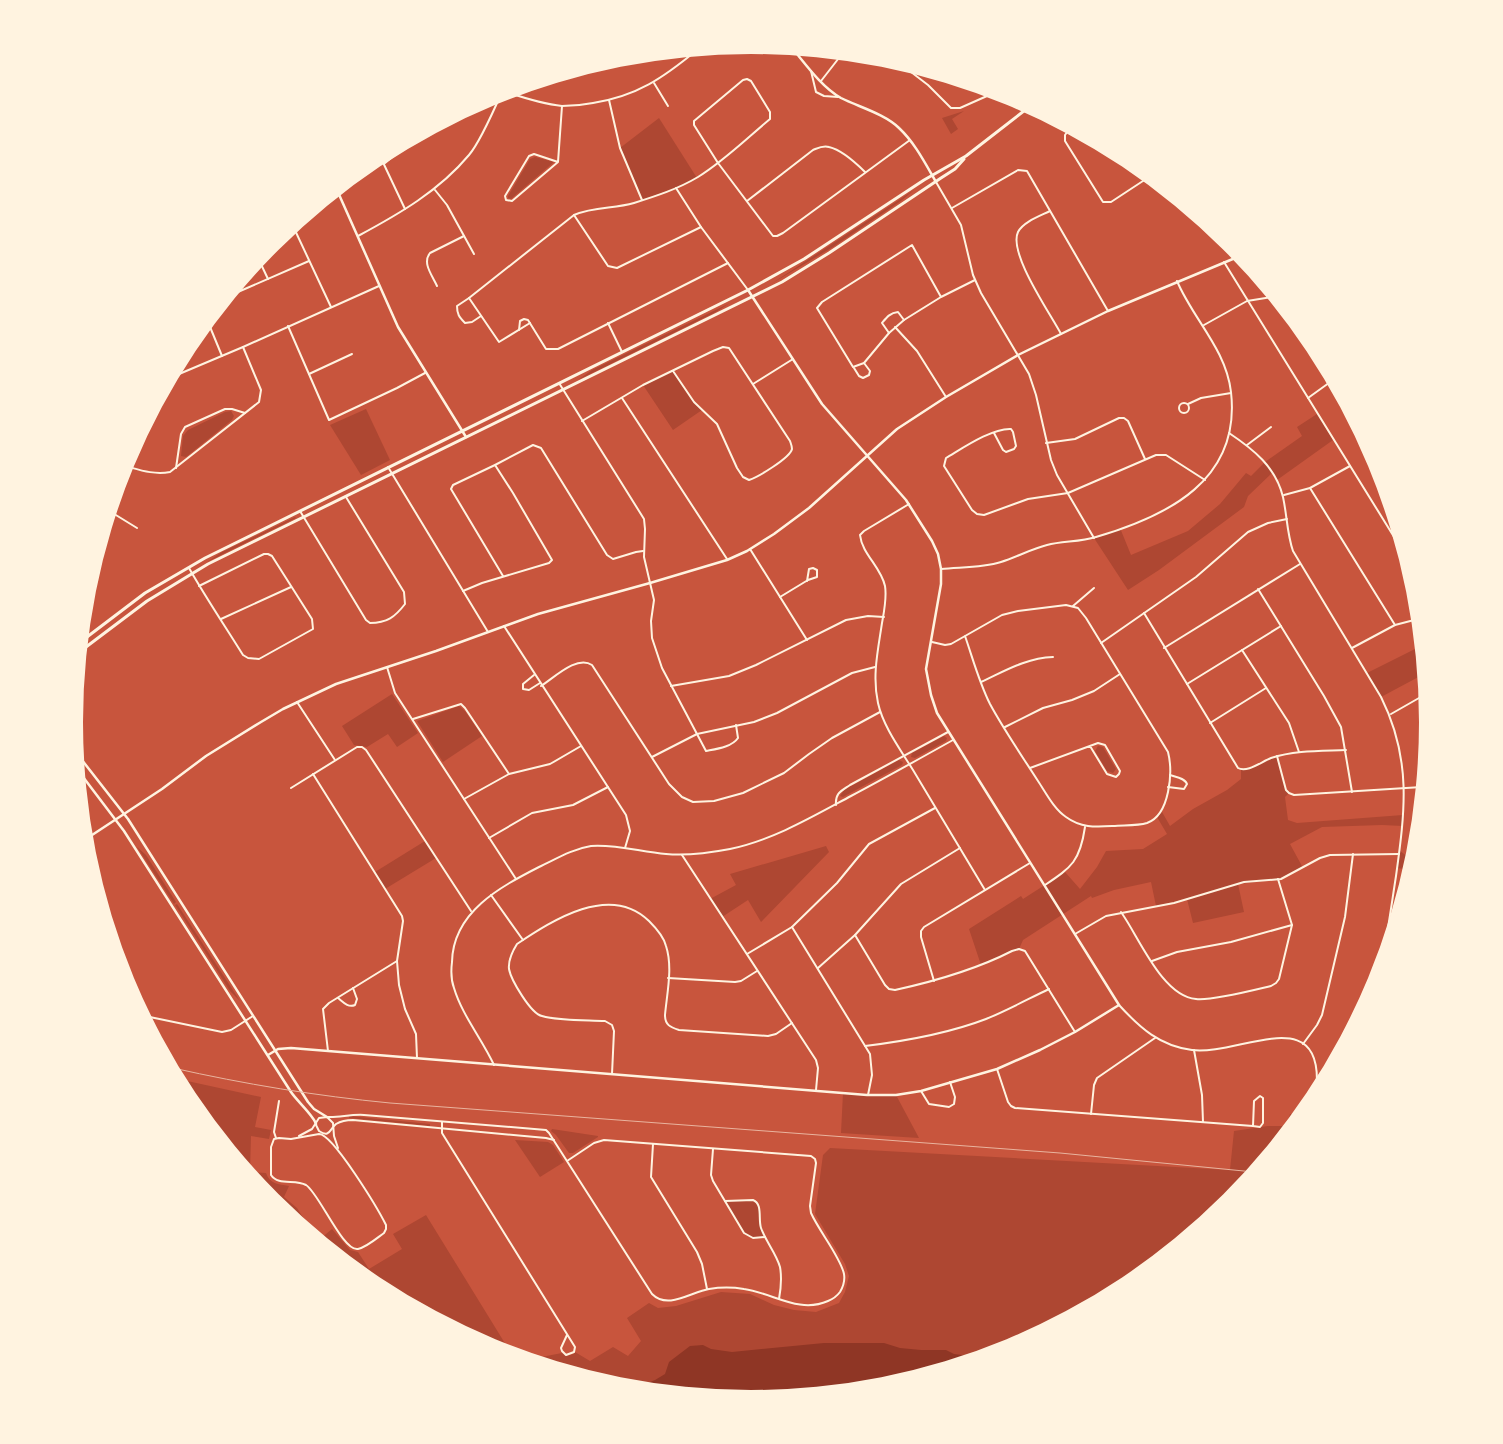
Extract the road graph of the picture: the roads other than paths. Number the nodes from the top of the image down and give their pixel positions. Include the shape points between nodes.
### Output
1 (798, 55) edge
2 (689, 57) edge
3 (838, 59) edge
4 (811, 71) junction
5 (915, 75) edge
6 (820, 81) junction
7 (654, 82) junction
8 (519, 96) edge
9 (840, 97) junction
10 (986, 97) edge
11 (609, 100) junction
12 (496, 105) edge
13 (562, 106) junction
14 (668, 106) dead end
15 (1023, 112) edge
16 (1066, 133) edge
17 (910, 140) junction
18 (966, 156) junction
19 (558, 162) junction
20 (385, 163) edge
21 (718, 163) junction
22 (865, 172) junction
23 (932, 175) junction
24 (1143, 181) edge
25 (936, 182) junction
26 (676, 188) junction
27 (435, 190) junction
28 (340, 196) edge
29 (642, 200) junction
30 (746, 202) junction
31 (952, 208) junction
32 (405, 209) junction
33 (1050, 211) junction
34 (574, 215) junction
35 (702, 227) junction
36 (296, 233) edge
37 (357, 236) junction
38 (464, 236) junction
39 (474, 254) dead end
40 (1233, 259) edge
41 (309, 261) junction
42 (1224, 262) junction
43 (728, 263) junction
44 (262, 267) edge
45 (268, 279) junction
46 (975, 280) junction
47 (1177, 281) junction
48 (378, 286) junction
49 (437, 286) dead end
50 (748, 290) junction
51 (241, 291) edge
52 (752, 297) junction
53 (941, 297) junction
54 (469, 298) junction
55 (1268, 298) edge
56 (1247, 301) junction
57 (331, 307) junction
58 (1108, 311) junction
59 (481, 316) junction
60 (904, 320) junction
61 (530, 323) junction
62 (608, 323) junction
63 (1203, 325) junction
64 (288, 326) junction
65 (895, 327) junction
66 (211, 329) edge
67 (519, 330) junction
68 (889, 333) junction
69 (1061, 334) junction
70 (243, 347) junction
71 (622, 352) junction
72 (352, 354) dead end
73 (1018, 355) junction
74 (222, 356) junction
75 (792, 359) junction
76 (864, 363) junction
77 (853, 367) junction
78 (673, 370) junction
79 (425, 372) junction
80 (183, 373) edge
81 (309, 374) junction
82 (559, 383) junction
83 (753, 384) junction
84 (1327, 384) edge
85 (563, 390) junction
86 (1231, 393) junction
87 (946, 397) junction
88 (622, 398) junction
89 (1308, 398) junction
90 (1188, 404) junction
91 (244, 413) junction
92 (582, 421) junction
93 (1271, 426) dead end
94 (462, 430) junction
95 (994, 433) junction
96 (1229, 433) junction
97 (466, 437) junction
98 (1046, 443) junction
99 (1247, 445) junction
100 (867, 455) junction
101 (1145, 460) junction
102 (495, 465) junction
103 (1350, 466) junction
104 (388, 467) junction
105 (133, 468) edge
106 (176, 468) junction
107 (392, 474) junction
108 (1205, 480) junction
109 (1310, 488) junction
110 (1068, 493) junction
111 (346, 496) junction
112 (1283, 496) junction
113 (909, 504) junction
114 (300, 511) junction
115 (116, 515) edge
116 (303, 518) junction
117 (1287, 519) junction
118 (137, 528) dead end
119 (1393, 534) edge
120 (1094, 538) junction
121 (750, 550) junction
122 (644, 551) junction
123 (727, 560) junction
124 (1300, 564) junction
125 (188, 567) junction
126 (941, 569) junction
127 (192, 573) junction
128 (503, 576) junction
129 (807, 581) junction
130 (650, 583) junction
131 (199, 586) junction
132 (291, 587) junction
133 (1094, 588) dead end
134 (463, 590) junction
135 (1258, 590) junction
136 (780, 597) junction
137 (1073, 606) junction
138 (1144, 613) junction
139 (884, 617) junction
140 (221, 619) junction
141 (1412, 621) edge
142 (1395, 625) junction
143 (504, 626) junction
144 (1281, 626) junction
145 (488, 632) junction
146 (89, 635) edge
147 (965, 636) junction
148 (807, 640) junction
149 (930, 642) junction
150 (1101, 643) junction
151 (88, 645) edge
152 (1164, 648) junction
153 (1352, 648) junction
154 (1242, 650) junction
155 (1053, 657) dead end
156 (387, 667) junction
157 (875, 667) junction
158 (1120, 674) junction
159 (534, 675) junction
160 (981, 682) junction
161 (1186, 684) junction
162 (540, 685) junction
163 (671, 686) junction
164 (1266, 688) junction
165 (1419, 698) edge
166 (297, 702) junction
167 (881, 712) junction
168 (1390, 714) junction
169 (413, 719) junction
170 (1210, 723) junction
171 (736, 725) junction
172 (1005, 727) junction
173 (948, 732) junction
174 (697, 734) junction
175 (953, 740) junction
176 (581, 746) junction
177 (1090, 746) junction
178 (1346, 750) junction
179 (1299, 752) junction
180 (904, 755) junction
181 (1277, 756) junction
182 (651, 758) junction
183 (335, 760) junction
184 (85, 764) edge
185 (909, 764) junction
186 (1030, 768) junction
187 (314, 774) junction
188 (509, 774) junction
189 (1170, 775) junction
190 (86, 781) edge
191 (1168, 787) junction
192 (1416, 787) edge
193 (291, 788) dead end
194 (608, 788) junction
195 (1405, 788) junction
196 (1352, 792) junction
197 (464, 799) junction
198 (836, 805) junction
199 (935, 808) junction
200 (124, 814) junction
201 (116, 819) junction
202 (1085, 827) junction
203 (93, 834) edge
204 (489, 838) junction
205 (625, 848) junction
206 (960, 848) junction
207 (1353, 854) junction
208 (1399, 854) junction
209 (682, 855) junction
210 (1030, 863) junction
211 (516, 879) junction
212 (1278, 879) junction
213 (1045, 885) junction
214 (985, 890) junction
215 (491, 895) junction
216 (471, 912) junction
217 (1121, 912) junction
218 (1390, 918) edge
219 (1292, 924) junction
220 (792, 927) junction
221 (1075, 934) junction
222 (855, 935) junction
223 (524, 940) junction
224 (747, 954) junction
225 (398, 961) junction
226 (1151, 961) junction
227 (817, 968) junction
228 (758, 971) junction
229 (668, 978) junction
230 (934, 981) junction
231 (353, 988) junction
232 (1049, 989) junction
233 (338, 998) junction
234 (1118, 1005) junction
235 (254, 1016) junction
236 (152, 1018) edge
237 (246, 1021) junction
238 (792, 1023) junction
239 (1075, 1032) junction
240 (1155, 1038) junction
241 (1303, 1044) junction
242 (865, 1046) junction
243 (275, 1050) junction
244 (1194, 1050) junction
245 (328, 1051) junction
246 (268, 1055) junction
247 (417, 1058) junction
248 (494, 1065) junction
249 (997, 1069) junction
250 (612, 1074) junction
251 (1317, 1077) edge
252 (950, 1082) junction
253 (816, 1091) junction
254 (921, 1091) junction
255 (867, 1095) junction
256 (279, 1102) dead end
257 (1091, 1114) junction
258 (327, 1117) junction
259 (442, 1122) junction
260 (1203, 1123) junction
261 (316, 1124) junction
262 (1253, 1126) junction
263 (333, 1128) junction
264 (441, 1129) junction
265 (323, 1134) junction
266 (297, 1137) junction
267 (276, 1138) junction
268 (554, 1140) junction
269 (652, 1144) junction
270 (713, 1149) junction
271 (339, 1150) junction
272 (567, 1160) junction
273 (725, 1201) junction
274 (765, 1237) junction
275 (707, 1289) junction
276 (779, 1299) junction
277 (567, 1335) junction

1 - 4 street
2 - 7 street
3 - 6 street
4 - 6 street
4 - 9 street via 816,92
5 - 10 street via 951,108 960,108
6 - 9 street
7 - 11 street
7 - 14 street
8 - 13 street
9 - 17 street via 893,123
11 - 13 street
11 - 29 street via 620,148
12 - 27 street via 470,154
13 - 19 street
15 - 18 main road
16 - 24 street via 1065,141 1103,202 1112,202
17 - 22 street
17 - 23 street
18 - 23 main road
18 - 25 main road via 955,169
19 - 19 street via 512,201 506,200 505,196 530,156 534,154
20 - 32 street
21 - 21 street via 694,121 747,79 770,112 770,119
21 - 26 street
21 - 30 street
22 - 30 street via 838,151 828,146 821,147
22 - 30 street via 777,236 770,233
23 - 25 street
23 - 50 main road via 809,256
25 - 31 street
25 - 52 main road via 825,256
26 - 29 street
26 - 35 street
27 - 32 street
27 - 38 street
28 - 37 street
29 - 34 street
31 - 33 street via 1022,170 1027,171
31 - 46 street via 965,237
32 - 37 street
33 - 58 street
33 - 69 street via 1026,224 1019,230 1016,240 1023,267
34 - 35 street via 608,266 616,268
34 - 54 street
35 - 43 street
36 - 41 street
37 - 48 street
38 - 39 street
38 - 49 street via 426,258
40 - 42 street
41 - 45 street
41 - 57 street
42 - 47 street
42 - 56 street
43 - 50 street
43 - 62 street
44 - 45 street
45 - 51 street
46 - 53 street
46 - 73 street
47 - 58 street
47 - 63 street
48 - 57 street
48 - 79 street
50 - 52 street
50 - 71 main road
52 - 75 street
52 - 85 main road
53 - 60 street
53 - 77 street via 912,246 819,304 819,313
54 - 59 street
54 - 59 street via 457,306 460,319 465,323
55 - 56 street
56 - 63 street
56 - 89 street
57 - 64 street
58 - 69 street
59 - 67 street via 499,342
60 - 65 street
60 - 68 street via 898,312 887,316 882,323
61 - 62 street via 542,344 550,350
61 - 67 street
61 - 67 street via 524,319 520,321
62 - 71 street
63 - 86 street via 1222,358
64 - 70 street
64 - 81 street
65 - 68 street
65 - 87 street via 919,354
66 - 74 street
68 - 76 street
69 - 73 street
70 - 74 street
70 - 91 street via 261,390 259,402
71 - 82 main road
72 - 81 street
73 - 87 street
73 - 98 street via 1034,386
74 - 80 street
75 - 83 street
75 - 100 street via 824,407
76 - 77 street
76 - 77 street via 870,375 863,378
78 - 83 street via 723,347 729,348
78 - 83 street via 694,402 718,424 733,462 749,480 779,462 792,447
78 - 88 street
79 - 81 street via 329,420
79 - 94 street
82 - 85 street
82 - 94 main road
84 - 89 street
85 - 92 street
85 - 97 main road
86 - 90 street via 1201,398
86 - 96 street
87 - 100 street via 901,426
88 - 92 street
88 - 123 street
89 - 103 street
90 - 90 street via 1186,412 1181,412 1181,404
91 - 106 street
91 - 106 street via 225,409 185,427
92 - 122 street via 642,517
93 - 99 street
94 - 97 street
94 - 104 main road
95 - 95 street via 1011,429 1014,449 1003,450
95 - 110 street via 976,440 944,461 972,510 984,515 1028,500
96 - 99 street
96 - 108 street via 1220,459
97 - 107 main road
98 - 101 street via 1075,439 1124,418
98 - 110 street via 1054,468
99 - 112 street via 1268,466
100 - 113 street
100 - 121 street via 804,512
101 - 108 street via 1166,455
101 - 110 street
102 - 122 street via 532,445 538,446 607,556 613,559
102 - 128 street via 452,485 451,489
102 - 128 street via 552,560
103 - 109 street
103 - 119 street
104 - 107 street
104 - 114 main road
105 - 106 street via 160,474
107 - 111 main road
107 - 134 street
108 - 120 street via 1178,503 1152,517
109 - 112 street
109 - 142 street
110 - 120 street
111 - 116 main road
111 - 116 street via 404,592 405,604 387,621 370,624 366,620
112 - 117 street
113 - 126 street via 932,541
113 - 139 street via 860,535 885,585
114 - 116 street
114 - 125 main road
115 - 118 street
116 - 127 main road
117 - 124 street via 1290,543
117 - 138 street via 1248,532 1196,577
120 - 126 street via 1047,545 999,563
121 - 123 street
121 - 136 street
122 - 130 street
123 - 130 street
124 - 135 street
124 - 153 street
125 - 127 street
125 - 146 main road via 134,601
126 - 149 street
127 - 131 street
127 - 151 main road via 147,601
128 - 134 street
129 - 129 street via 817,577 817,570 809,570
129 - 136 street
130 - 143 street
130 - 163 street via 654,600 650,621 652,638
131 - 132 street via 266,553 272,556
131 - 140 street
132 - 140 street
132 - 140 street via 312,619 313,629 259,659 243,655
133 - 137 street
134 - 145 street
135 - 144 street
135 - 152 street
136 - 148 street
137 - 147 street via 1002,615
137 - 150 street via 1086,618
138 - 150 street
138 - 152 street
139 - 148 street via 846,620
139 - 157 street
141 - 142 street
142 - 153 street
143 - 145 street
143 - 159 street
144 - 154 street
144 - 178 street via 1341,727
145 - 156 street
147 - 149 street via 946,645
147 - 160 street
148 - 163 street via 729,676
149 - 173 street via 926,669 931,695
150 - 158 street
152 - 161 street
153 - 168 street
154 - 161 street
154 - 164 street
155 - 160 street via 1023,661
156 - 166 street via 344,680
156 - 169 street via 394,690
157 - 167 street
157 - 171 street via 852,673 777,713
158 - 172 street via 1094,690 1043,708
158 - 189 street via 1168,752
159 - 162 street
159 - 162 street via 522,684 523,689
160 - 172 street
161 - 170 street
162 - 176 street
162 - 182 street via 577,662 592,665
163 - 174 street
164 - 170 street
164 - 179 street via 1289,723
165 - 168 street
166 - 183 street
166 - 200 street via 210,754
167 - 180 street
167 - 182 street via 832,738 784,773 742,793 714,801 692,802 682,797
168 - 195 street
169 - 188 street via 460,704
169 - 197 street
170 - 181 street via 1238,768 1244,770
171 - 174 street
171 - 174 street via 736,742 715,750 706,751
172 - 186 street
173 - 175 street
173 - 180 street
174 - 182 street
175 - 185 street
175 - 210 street
176 - 188 street via 550,764
176 - 194 street
177 - 177 street via 1107,774 1116,777 1120,771 1105,745
177 - 186 street
178 - 179 street
178 - 196 street
179 - 181 street
180 - 185 street
180 - 198 street via 838,793
181 - 196 street via 1289,793
183 - 187 street
183 - 216 street via 356,747 366,750
184 - 200 street
185 - 198 street
185 - 199 street
186 - 202 street via 1054,805 1065,816
187 - 193 street
187 - 225 street via 402,916
188 - 197 street
189 - 191 street
189 - 191 street via 1187,784 1184,789
190 - 201 street
191 - 202 street via 1163,808 1147,823
192 - 195 street
194 - 204 street via 573,805 532,814
194 - 205 street via 629,824
195 - 196 street
195 - 208 street
197 - 204 street
198 - 209 street via 747,844
199 - 206 street
199 - 220 street via 869,844 837,883
200 - 201 street
200 - 235 street
201 - 203 street
201 - 237 street
202 - 213 street via 1077,858 1065,872
204 - 211 street
205 - 209 street
205 - 211 street via 592,846 572,851
206 - 214 street
206 - 222 street via 901,884
207 - 208 street
207 - 212 street via 1325,857
207 - 241 street via 1345,917 1322,1015
208 - 218 street
209 - 224 street
210 - 213 street
210 - 214 street
211 - 215 street
212 - 217 street via 1244,882 1174,902
212 - 219 street
213 - 221 street
214 - 230 street via 921,931
215 - 216 street
215 - 223 street
216 - 248 street via 455,940 451,972 465,1013
217 - 221 street via 1106,916
217 - 226 street
219 - 226 street
219 - 226 street via 1279,979 1271,986 1197,1000 1187,997 1164,980
220 - 224 street
220 - 227 street
221 - 234 street
222 - 227 street
222 - 230 street via 889,989
223 - 229 street via 582,908 610,904 622,906 639,913 660,934 666,946
223 - 250 street via 512,952 509,969 529,1006 540,1016 610,1023 614,1031
224 - 228 street
225 - 231 street
225 - 247 street via 405,1009 417,1038
227 - 242 street
228 - 229 street via 735,982
228 - 238 street
229 - 238 street via 665,1021 670,1027 768,1036
230 - 232 street via 1019,949 1024,951
231 - 233 street
231 - 233 street via 355,1005 346,1005
232 - 239 street
232 - 242 street via 986,1019 951,1030 913,1040
233 - 245 street via 325,1006 322,1013
234 - 239 street
234 - 240 street
235 - 237 street
235 - 243 street
236 - 237 street via 222,1032
237 - 246 street
238 - 253 street via 816,1060
239 - 249 street
240 - 244 street
240 - 257 street via 1097,1078
241 - 244 street via 1276,1037
241 - 251 street via 1311,1051 1318,1066
242 - 255 street via 872,1063
243 - 245 street
243 - 246 street
243 - 258 street via 310,1105
244 - 260 street
245 - 247 street
246 - 261 street
247 - 248 street
248 - 250 street
249 - 252 street
249 - 257 street via 1011,1106
250 - 253 street
252 - 254 street
252 - 254 street via 955,1097 954,1104 949,1107 929,1104
253 - 255 street
254 - 255 street
256 - 267 street
257 - 260 street
258 - 259 street via 359,1114
258 - 261 street via 319,1118
258 - 263 street via 333,1122
259 - 264 street
259 - 268 street via 546,1130
260 - 262 street
261 - 265 street
261 - 266 street
262 - 262 street via 1260,1127 1263,1123 1263,1098 1260,1096 1254,1101
263 - 264 street via 340,1122 353,1120
263 - 265 street
263 - 271 street
264 - 268 street
264 - 277 street
265 - 266 street
265 - 271 street
266 - 267 street
267 - 271 street via 271,1147 272,1178 308,1186 350,1247 360,1248 387,1228
268 - 272 street
269 - 270 street
269 - 272 street via 600,1140
269 - 275 street via 651,1176 697,1252
270 - 273 street via 712,1181
270 - 276 street via 811,1156 816,1163 811,1213 842,1268 844,1282 836,1297 819,1305 799,1306
272 - 275 street via 656,1298 680,1299
273 - 274 street via 744,1233 753,1238
273 - 274 street via 757,1202
274 - 276 street via 780,1268
275 - 276 street via 743,1289
277 - 277 street via 562,1348 566,1355 575,1350

